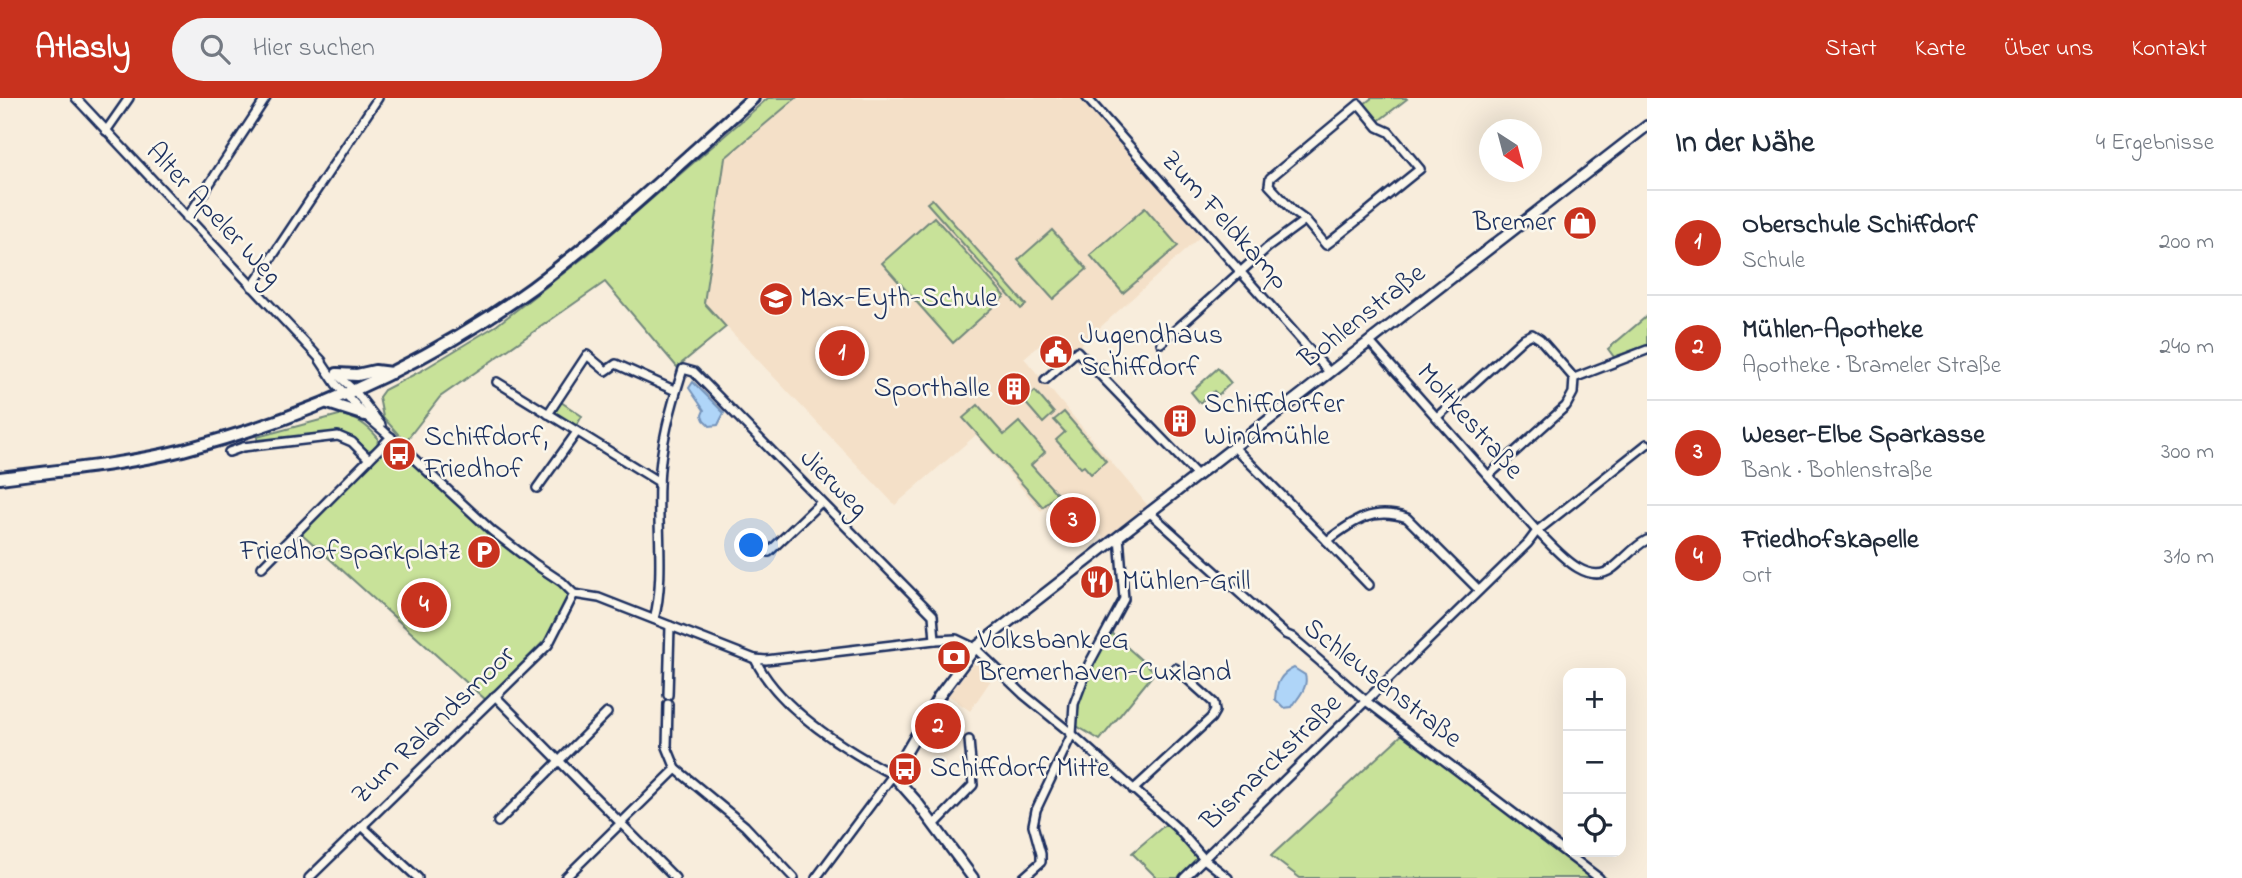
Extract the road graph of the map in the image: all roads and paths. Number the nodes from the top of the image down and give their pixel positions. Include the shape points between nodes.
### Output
1 (75, 98) edge
2 (129, 98) edge
3 (266, 98) edge
4 (377, 98) edge
5 (753, 98) edge
6 (1087, 98) edge
7 (1647, 125) edge
8 (107, 131) junction
9 (187, 218) junction
10 (1305, 220) junction
11 (1241, 272) junction
12 (252, 287) junction
13 (1369, 341) junction
14 (1161, 343) dead end
15 (1647, 350) edge
16 (320, 360) junction
17 (1329, 372) junction
18 (391, 373) junction
19 (337, 374) junction
20 (1574, 378) junction
21 (1045, 380) dead end
22 (497, 382) dead end
23 (676, 391) junction
24 (350, 393) junction
25 (328, 403) junction
26 (548, 414) junction
27 (365, 415) junction
28 (1437, 417) junction
29 (577, 432) junction
30 (388, 434) junction
31 (1647, 444) edge
32 (1233, 446) junction
33 (229, 452) dead end
34 (369, 460) junction
35 (1197, 475) junction
36 (1489, 475) junction
37 (0, 478) edge
38 (659, 482) junction
39 (537, 488) dead end
40 (821, 502) junction
41 (1149, 512) junction
42 (1537, 531) junction
43 (1119, 536) junction
44 (1647, 540) edge
45 (1327, 541) junction
46 (769, 552) dead end
47 (262, 567) dead end
48 (1369, 585) dead end
49 (1479, 590) junction
50 (574, 594) junction
51 (654, 619) junction
52 (670, 626) junction
53 (935, 640) junction
54 (975, 648) junction
55 (755, 659) junction
56 (1175, 668) dead end
57 (668, 695) dead end
58 (495, 696) junction
59 (1366, 701) junction
60 (668, 704) dead end
61 (607, 713) dead end
62 (1072, 734) junction
63 (969, 740) dead end
64 (559, 762) junction
65 (676, 769) junction
66 (893, 775) junction
67 (1133, 790) junction
68 (498, 822) dead end
69 (621, 824) junction
70 (934, 825) junction
71 (362, 826) junction
72 (1203, 859) junction
73 (1186, 877) edge
74 (309, 878) edge
75 (418, 878) edge
76 (565, 878) edge
77 (675, 878) edge
78 (794, 878) edge
79 (816, 878) edge
80 (973, 878) edge
81 (1023, 878) edge
82 (1228, 878) edge
83 (1599, 878) edge

1 - 8 street, Alter Apeler Weg
2 - 8 street
3 - 9 street
4 - 12 street
5 - 18 main road via 534,286 468,331
6 - 11 street, Zum Feldkamp
7 - 13 street, Bohlenstraße
8 - 9 street, Alter Apeler Weg
9 - 12 street, Alter Apeler Weg
10 - 10 street via 1269,184 1270,178 1359,104 1420,169 1326,244
10 - 11 street
11 - 14 street
11 - 17 street, Zum Feldkamp
12 - 16 street, Alter Apeler Weg
13 - 17 street, Bohlenstraße
13 - 28 street, Moltkestraße
15 - 20 street
16 - 19 street, Alter Apeler Weg
16 - 24 street, Alter Apeler Weg
17 - 32 street, Bohlenstraße
18 - 19 main road
18 - 24 main road
19 - 24 street, Alter Apeler Weg
20 - 28 street via 1532,334
20 - 36 street via 1566,406
21 - 35 street via 1077,351
22 - 26 street
23 - 26 street via 616,364 606,371 587,355
23 - 38 street
23 - 40 street, Jierweg via 683,369 694,372
24 - 25 main road
24 - 27 street
24 - 30 street
25 - 27 main road
25 - 37 main road via 181,450
26 - 29 street
27 - 30 street
28 - 36 street, Moltkestraße
29 - 38 street
29 - 39 street
30 - 34 street
30 - 50 street via 492,531
31 - 42 street, Bismarckstraße
32 - 35 street, Bohlenstraße
32 - 45 street
33 - 34 street via 338,436 352,442
34 - 47 street
35 - 41 street, Bohlenstraße
36 - 42 street, Moltkestraße
38 - 51 street
40 - 46 street
40 - 53 street, Jierweg via 933,615
41 - 43 street, Bohlenstraße
41 - 59 street, Schleusenstraße
42 - 44 street, Moltkestraße via 1578,568 1597,573 1612,569
42 - 49 street, Bismarckstraße
43 - 54 street, Bohlenstraße
43 - 62 street via 1124,599 1074,704
45 - 48 street
45 - 49 street via 1372,514 1407,517
49 - 59 street, Bismarckstraße
50 - 51 street via 599,598
50 - 58 street, Zum Ralandsmoor via 548,645
51 - 52 street
52 - 55 street
52 - 57 street
53 - 54 street via 956,639
53 - 55 street
54 - 62 street
54 - 66 street, Bohlenstraße via 939,696
55 - 66 street via 793,706 846,747
56 - 67 street via 1214,703 1215,711
58 - 64 street
58 - 71 street, Zum Ralandsmoor
59 - 72 street, Bismarckstraße
59 - 83 street, Schleusenstraße
60 - 65 street via 667,747
61 - 64 street
62 - 67 street
62 - 81 street via 1033,825 1041,862
63 - 70 street via 973,785
64 - 68 street
64 - 69 street
65 - 69 street
65 - 78 street via 745,826
66 - 70 street
66 - 79 street
67 - 72 street via 1177,828
69 - 76 street
69 - 77 street
70 - 80 street
71 - 74 street, Zum Ralandsmoor
71 - 75 street
72 - 73 street, Bismarckstraße
72 - 82 street

